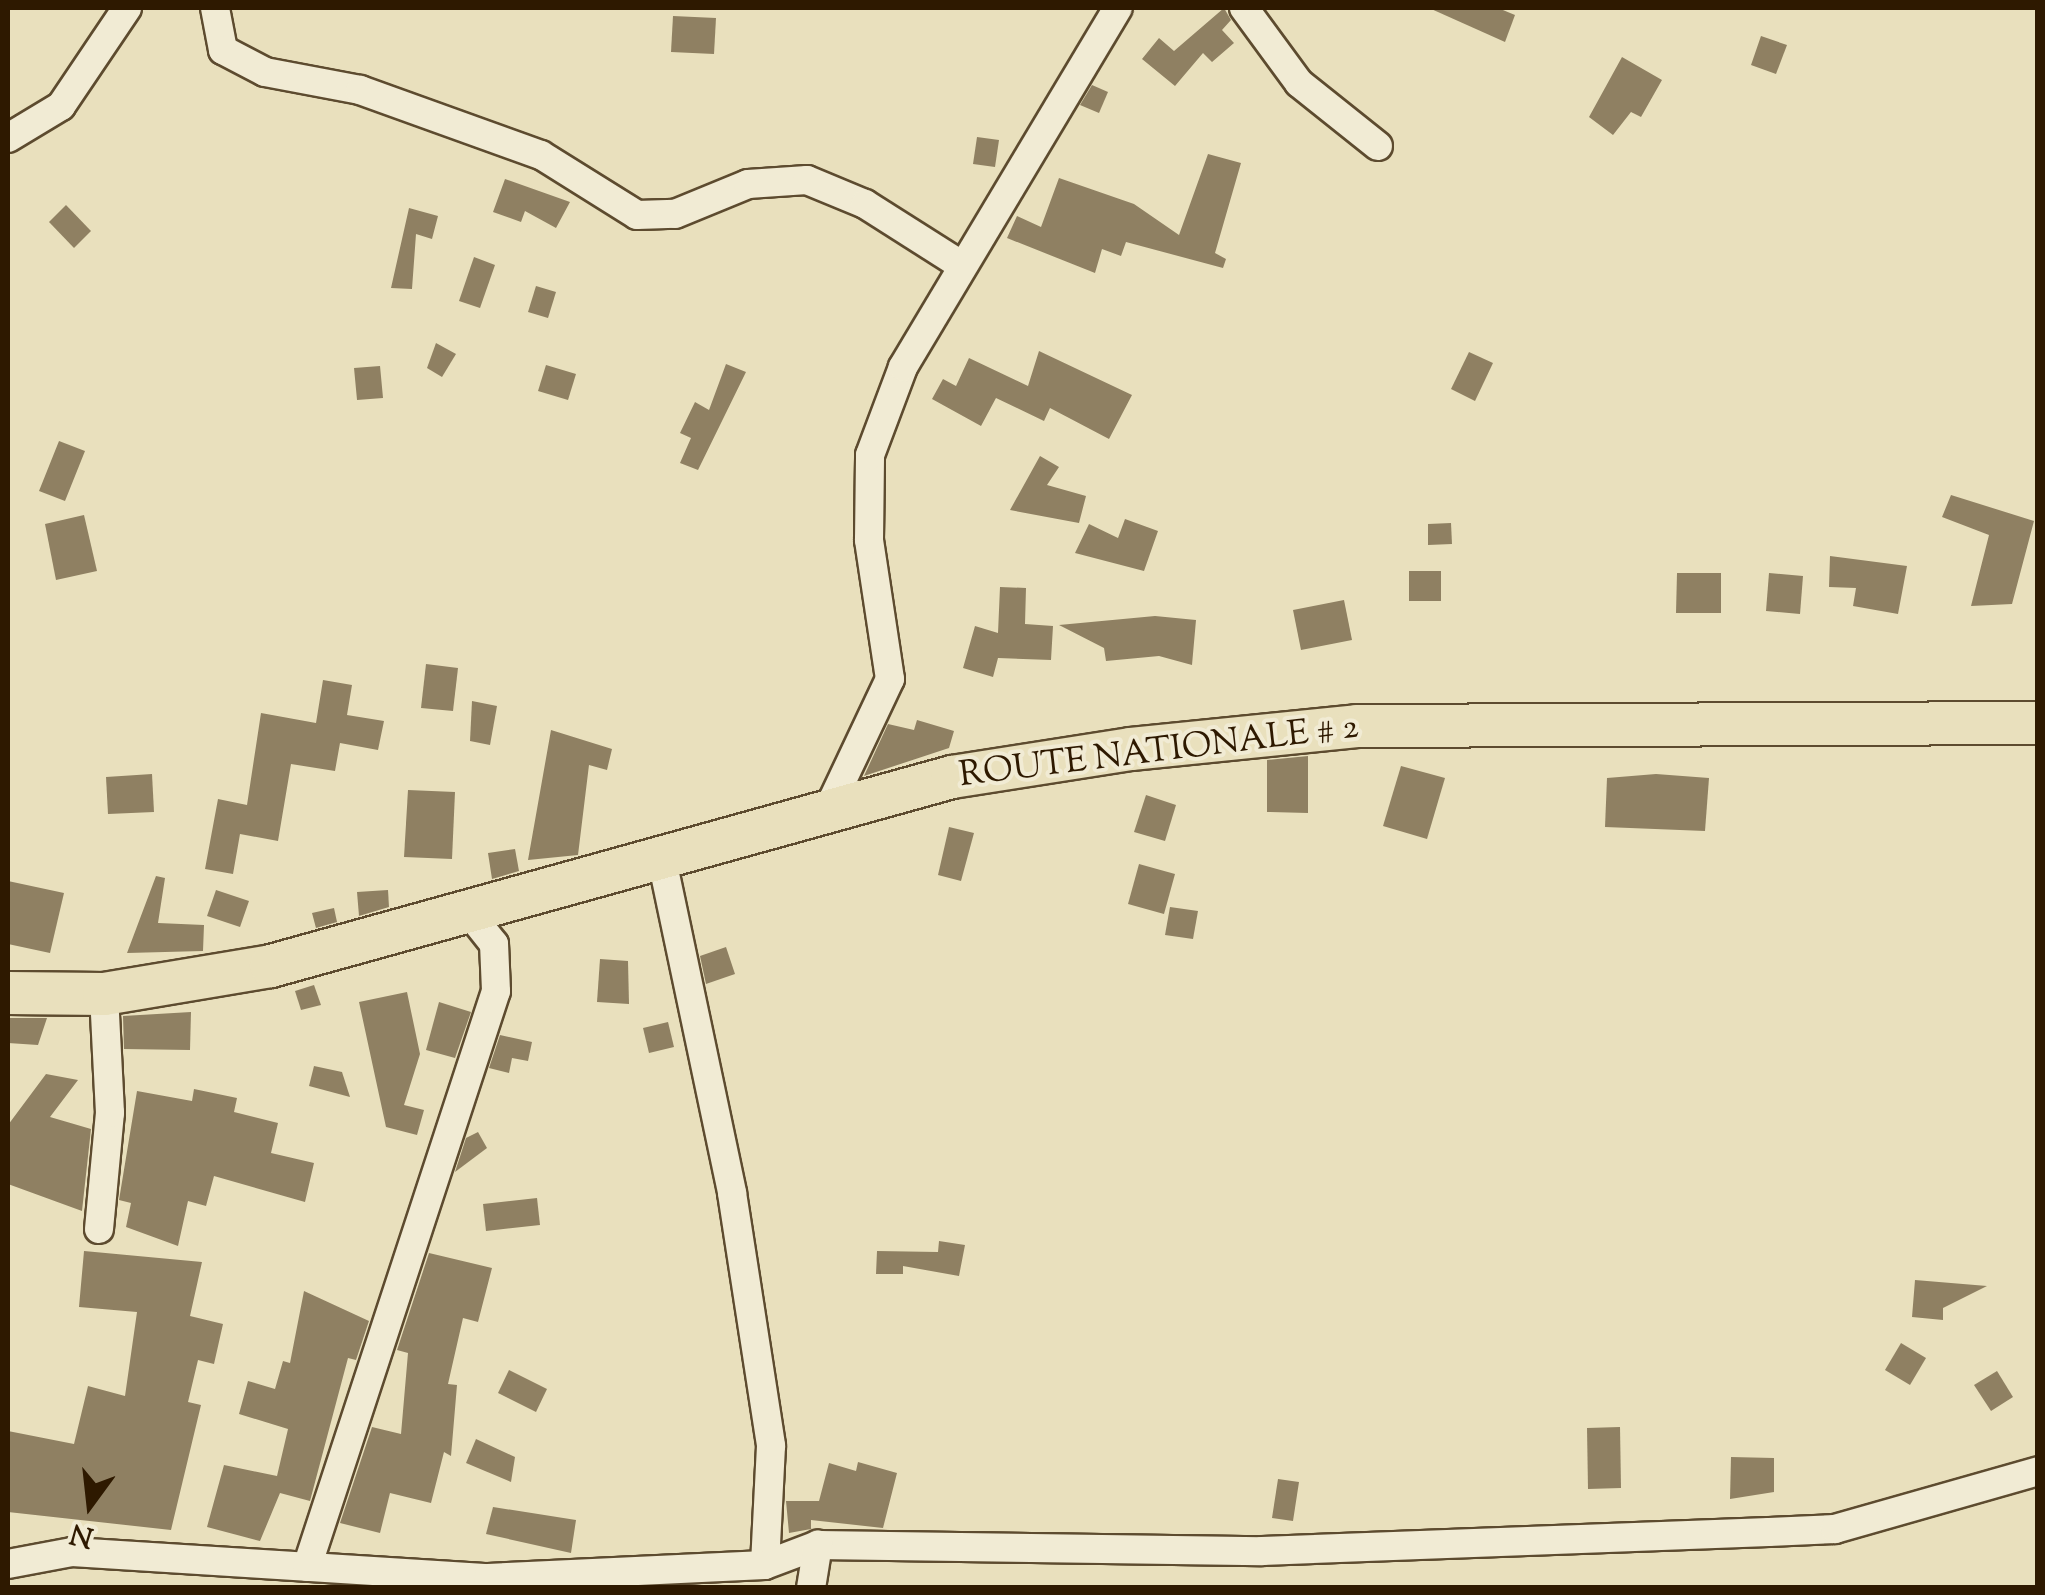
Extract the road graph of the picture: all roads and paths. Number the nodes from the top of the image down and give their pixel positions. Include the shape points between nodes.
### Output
1 (127, 8) edge
2 (214, 8) edge
3 (1118, 8) edge
4 (1244, 8) edge
5 (8, 138) edge
6 (1378, 146) dead end
7 (961, 265) junction
8 (2038, 723) edge
9 (828, 810) junction
10 (661, 854) junction
11 (467, 910) junction
12 (8, 993) edge
13 (104, 994) junction
14 (99, 1229) dead end
15 (2038, 1471) edge
16 (818, 1545) junction
17 (8, 1564) edge
18 (764, 1565) junction
19 (307, 1567) junction
20 (811, 1588) edge

1 - 5 street via 61,106
2 - 7 street via 224,50 264,72 360,90 541,155 638,216 675,214 748,184 807,180 866,204
3 - 7 street
4 - 6 street via 1299,83
7 - 9 street via 904,367 870,455 869,540 890,679
8 - 9 main road, ROUTE NATIONALE # 2 via 1357,726 988,771
9 - 10 main road, ROUTE NATIONALE # 2
10 - 11 main road, ROUTE NATIONALE # 2
10 - 18 street via 732,1194 768,1426
11 - 13 main road, ROUTE NATIONALE # 2 via 271,966
11 - 19 street via 494,944 496,991
12 - 13 main road, ROUTE NATIONALE # 2
13 - 14 street via 110,1113
15 - 16 street via 1835,1529 1262,1551
16 - 18 street
16 - 20 street
17 - 19 street via 72,1552
18 - 19 street via 488,1578

